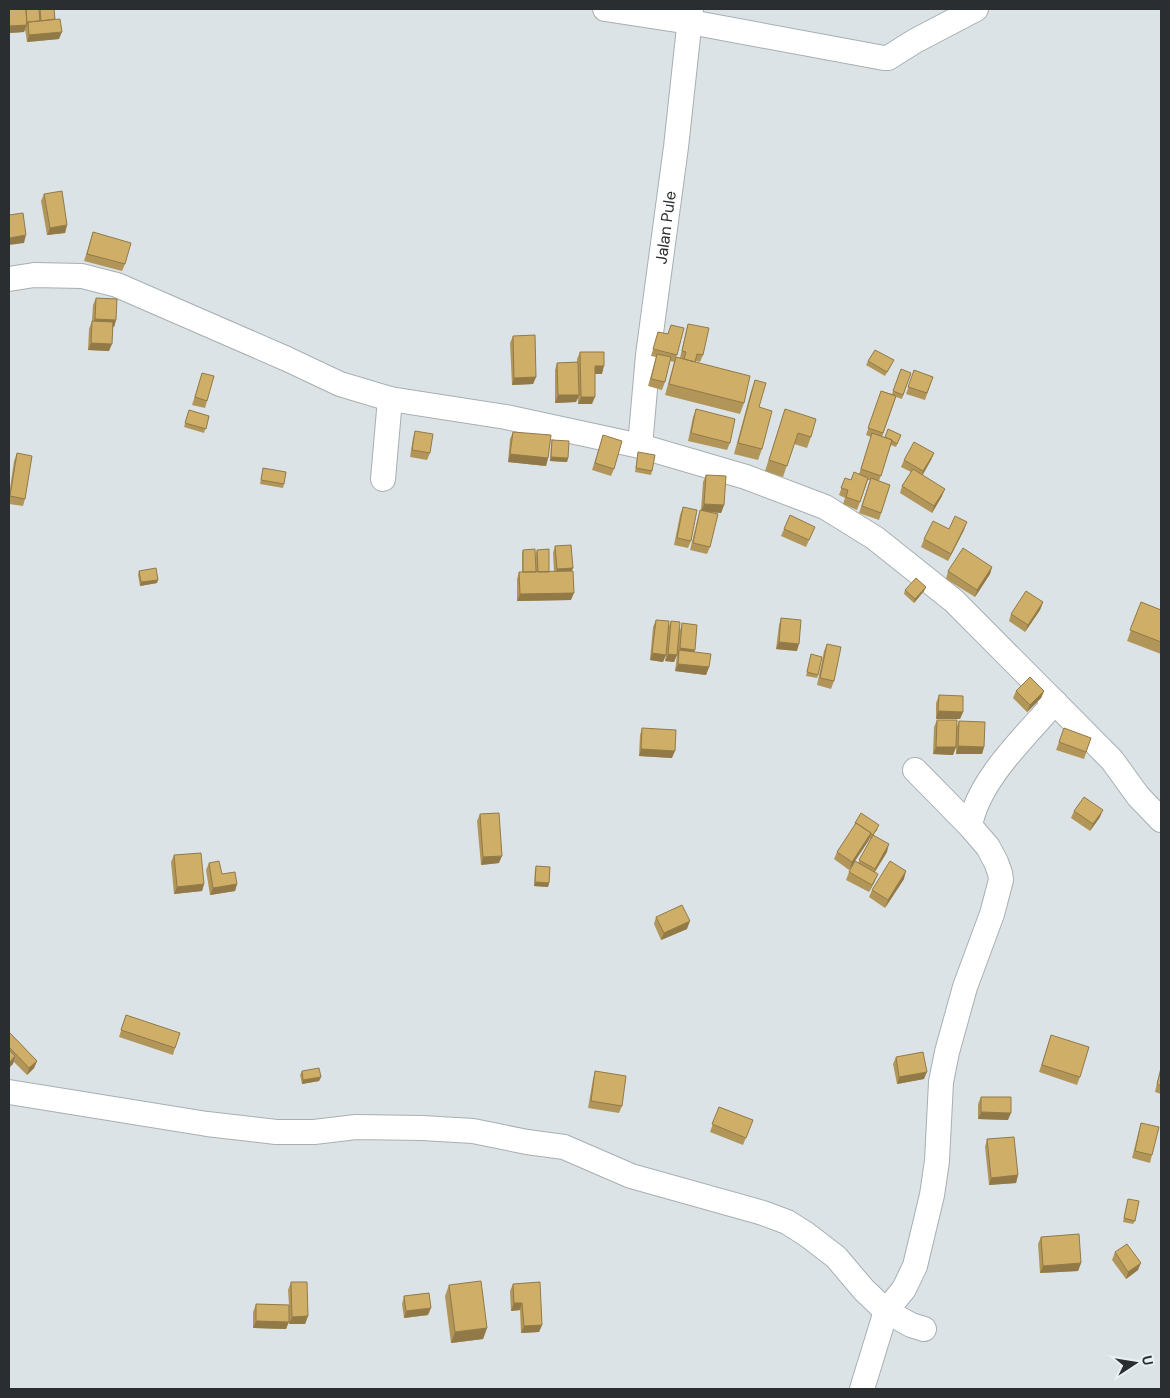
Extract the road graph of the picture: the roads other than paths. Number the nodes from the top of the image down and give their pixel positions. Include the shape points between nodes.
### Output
1 (605, 9) edge
2 (976, 9) edge
3 (690, 15) edge
4 (9, 279) edge
5 (390, 399) junction
6 (640, 446) junction
7 (383, 479) dead end
8 (1055, 702) junction
9 (915, 770) dead end
10 (1161, 820) edge
11 (970, 826) junction
12 (9, 1092) edge
13 (886, 1311) junction
14 (924, 1329) dead end
15 (862, 1389) edge

1 - 3 street
2 - 3 street via 888,58
3 - 6 street, Jalan Pule via 648,355
4 - 5 street via 34,275 82,276 117,285 340,384
5 - 6 street via 506,417
5 - 7 street
6 - 8 street via 746,477 825,507 876,538 954,601
8 - 10 street via 1112,760 1138,796
8 - 11 street via 990,778
9 - 11 street
11 - 13 street via 988,847 1000,880 947,1052 941,1082 932,1195 915,1266 904,1289
12 - 13 street via 276,1132 422,1128 473,1131 564,1147 631,1176 787,1222 836,1257
13 - 14 street
13 - 15 street

